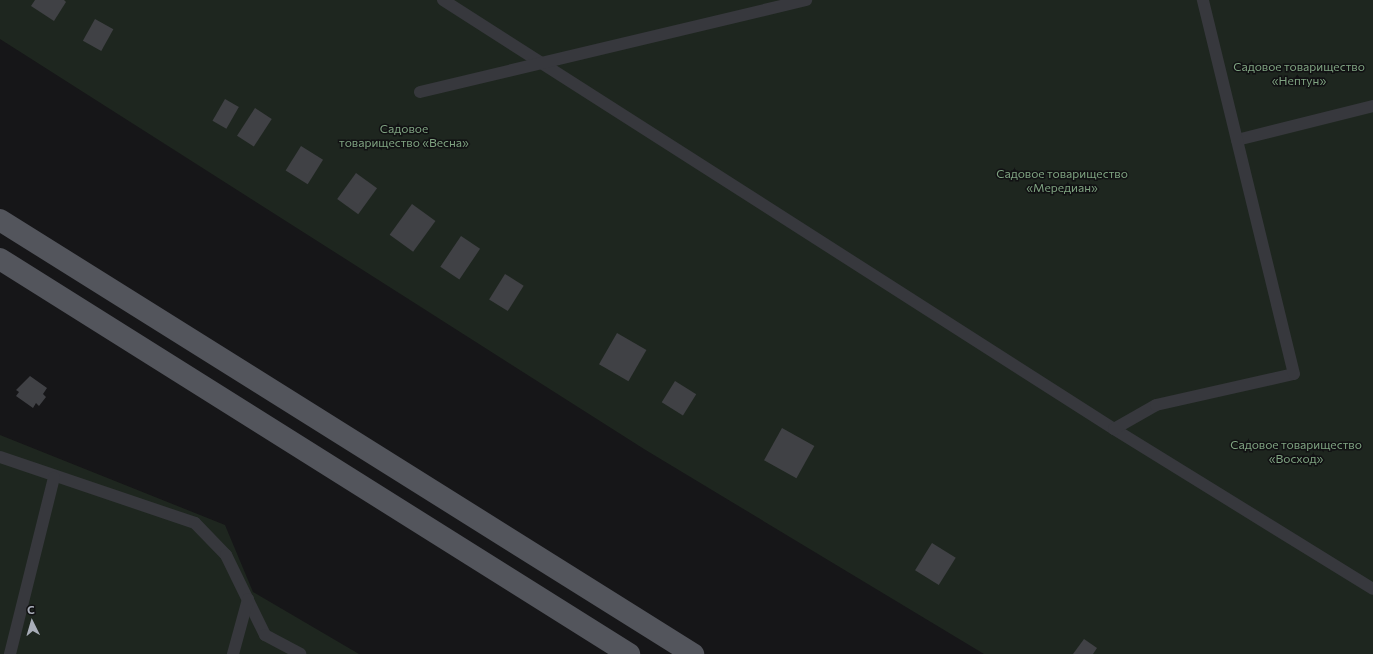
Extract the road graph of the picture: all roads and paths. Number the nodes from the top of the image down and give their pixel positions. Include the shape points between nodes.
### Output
1 (443, 0) edge
2 (806, 0) edge
3 (1203, 0) edge
4 (541, 63) junction
5 (420, 92) dead end
6 (1373, 106) edge
7 (1237, 140) junction
8 (0, 220) edge
9 (0, 259) edge
10 (1114, 429) junction
11 (0, 457) edge
12 (54, 476) junction
13 (1373, 589) edge
14 (248, 599) junction
15 (10, 654) edge
16 (233, 654) edge
17 (300, 654) edge
18 (629, 654) edge
19 (693, 654) edge

1 - 4 lane
2 - 4 lane
3 - 7 lane
4 - 5 lane
4 - 10 lane
6 - 7 lane
7 - 10 lane via 1294,374 1156,405
8 - 19 main road
9 - 18 main road
10 - 13 lane
11 - 12 lane
12 - 14 lane via 195,523 226,555
12 - 15 lane
14 - 16 lane
14 - 17 lane via 265,635

